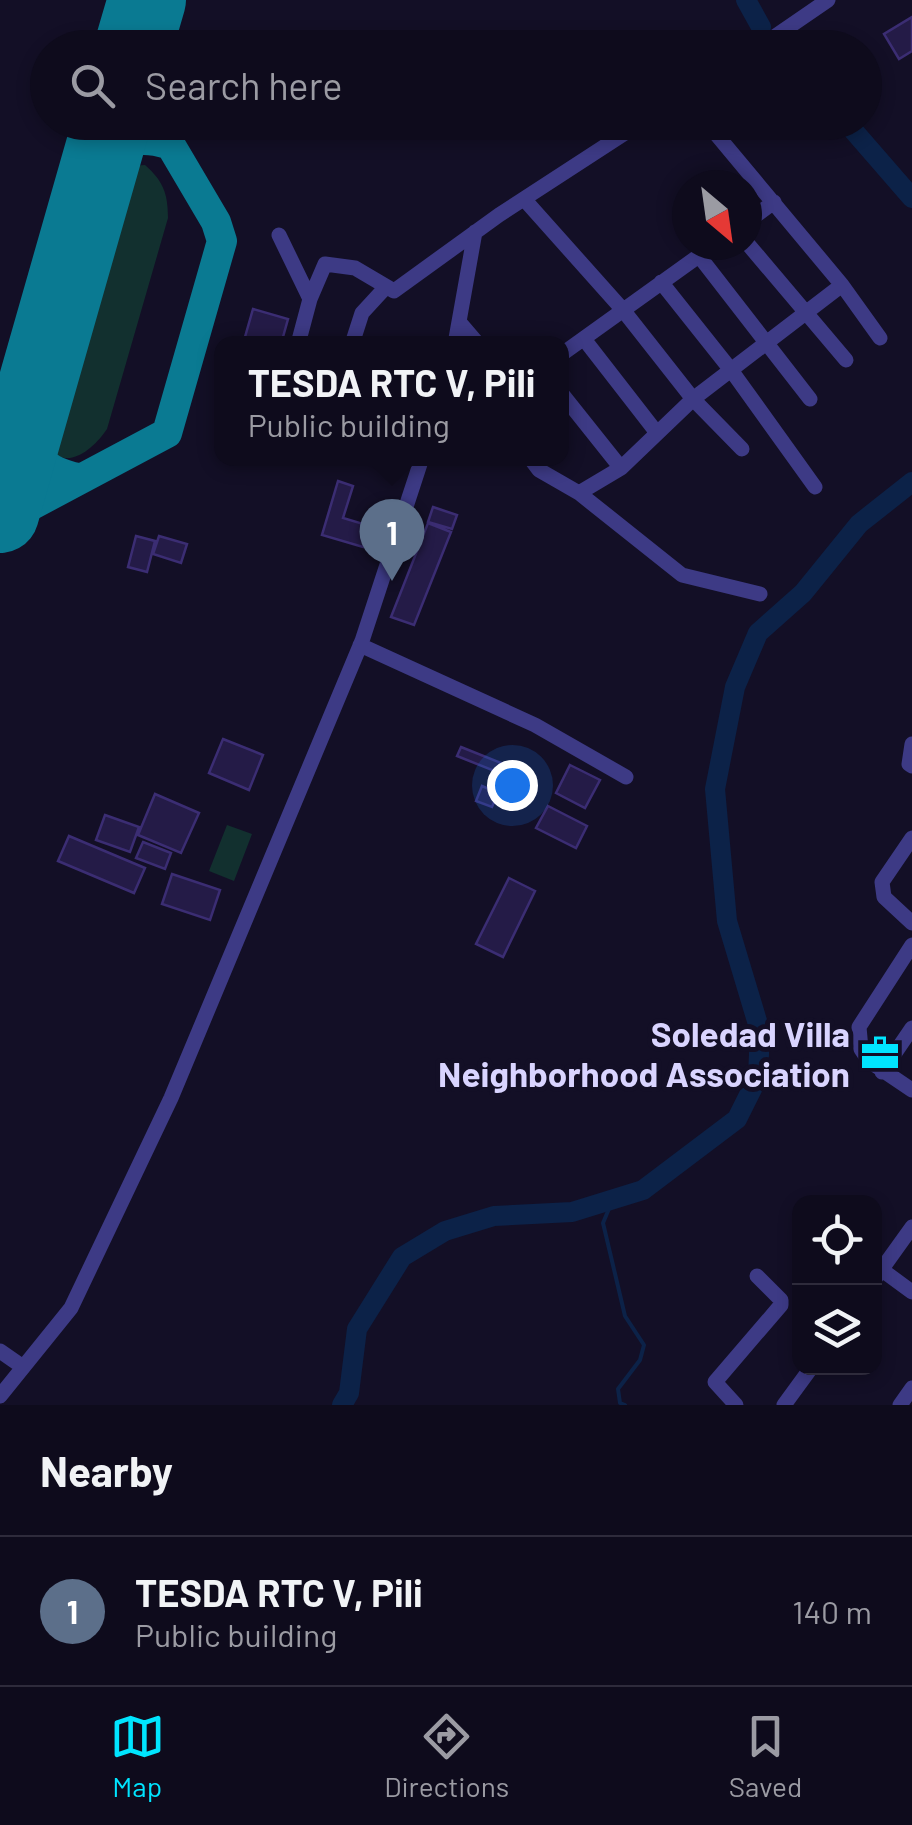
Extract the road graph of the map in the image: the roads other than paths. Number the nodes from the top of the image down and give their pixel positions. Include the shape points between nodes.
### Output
1 (827, 1) edge
2 (784, 30) edge
3 (614, 140) edge
4 (721, 140) edge
5 (524, 199) junction
6 (774, 202) junction
7 (762, 211) edge
8 (474, 232) junction
9 (279, 235) dead end
10 (693, 260) edge
11 (702, 260) edge
12 (762, 260) edge
13 (661, 282) junction
14 (842, 284) junction
15 (385, 288) junction
16 (310, 298) junction
17 (622, 310) junction
18 (806, 312) junction
19 (460, 324) junction
20 (300, 336) edge
21 (355, 336) edge
22 (457, 336) edge
23 (471, 336) edge
24 (880, 338) dead end
25 (584, 339) junction
26 (767, 342) junction
27 (569, 349) edge
28 (846, 360) dead end
29 (731, 370) junction
30 (692, 399) junction
31 (810, 400) dead end
32 (569, 403) edge
33 (657, 433) junction
34 (742, 449) dead end
35 (419, 466) edge
36 (536, 466) edge
37 (622, 468) junction
38 (815, 487) dead end
39 (579, 492) junction
40 (760, 594) dead end
41 (360, 646) junction
42 (912, 744) edge
43 (912, 766) edge
44 (626, 777) dead end
45 (912, 838) edge
46 (912, 923) edge
47 (912, 945) edge
48 (912, 1028) edge
49 (882, 1072) junction
50 (912, 1090) edge
51 (912, 1227) edge
52 (882, 1270) edge
53 (757, 1276) dead end
54 (882, 1278) edge
55 (912, 1292) edge
56 (0, 1351) edge
57 (23, 1367) junction
58 (807, 1375) edge
59 (912, 1388) edge
60 (0, 1396) edge
61 (736, 1405) edge
62 (784, 1405) edge
63 (900, 1405) edge

1 - 2 street
3 - 5 street
4 - 6 street
5 - 8 street
5 - 17 street
6 - 7 street
6 - 14 street
8 - 15 street via 409,283
8 - 19 street
9 - 16 street
10 - 13 street
11 - 26 street
12 - 18 street
13 - 17 street
13 - 29 street
14 - 18 street
14 - 24 street
15 - 16 street via 356,268 325,264
15 - 21 street via 362,313
16 - 20 street
17 - 25 street
17 - 30 street
18 - 26 street
18 - 28 street
19 - 22 street
19 - 23 street
25 - 27 street
25 - 33 street
26 - 29 street
26 - 31 street
29 - 30 street
29 - 38 street
30 - 33 street
30 - 34 street
32 - 37 street
33 - 37 street
35 - 41 street
36 - 39 street
37 - 39 street
39 - 40 street via 682,575
41 - 44 street via 535,725
41 - 57 street via 171,1098 70,1308
42 - 43 street
45 - 46 street via 882,882 884,896
47 - 49 street via 859,1027 861,1049
48 - 49 street
49 - 50 street
51 - 52 street
53 - 61 street via 781,1306 715,1382
54 - 55 street
56 - 57 street
57 - 60 street
58 - 62 street
59 - 63 street

